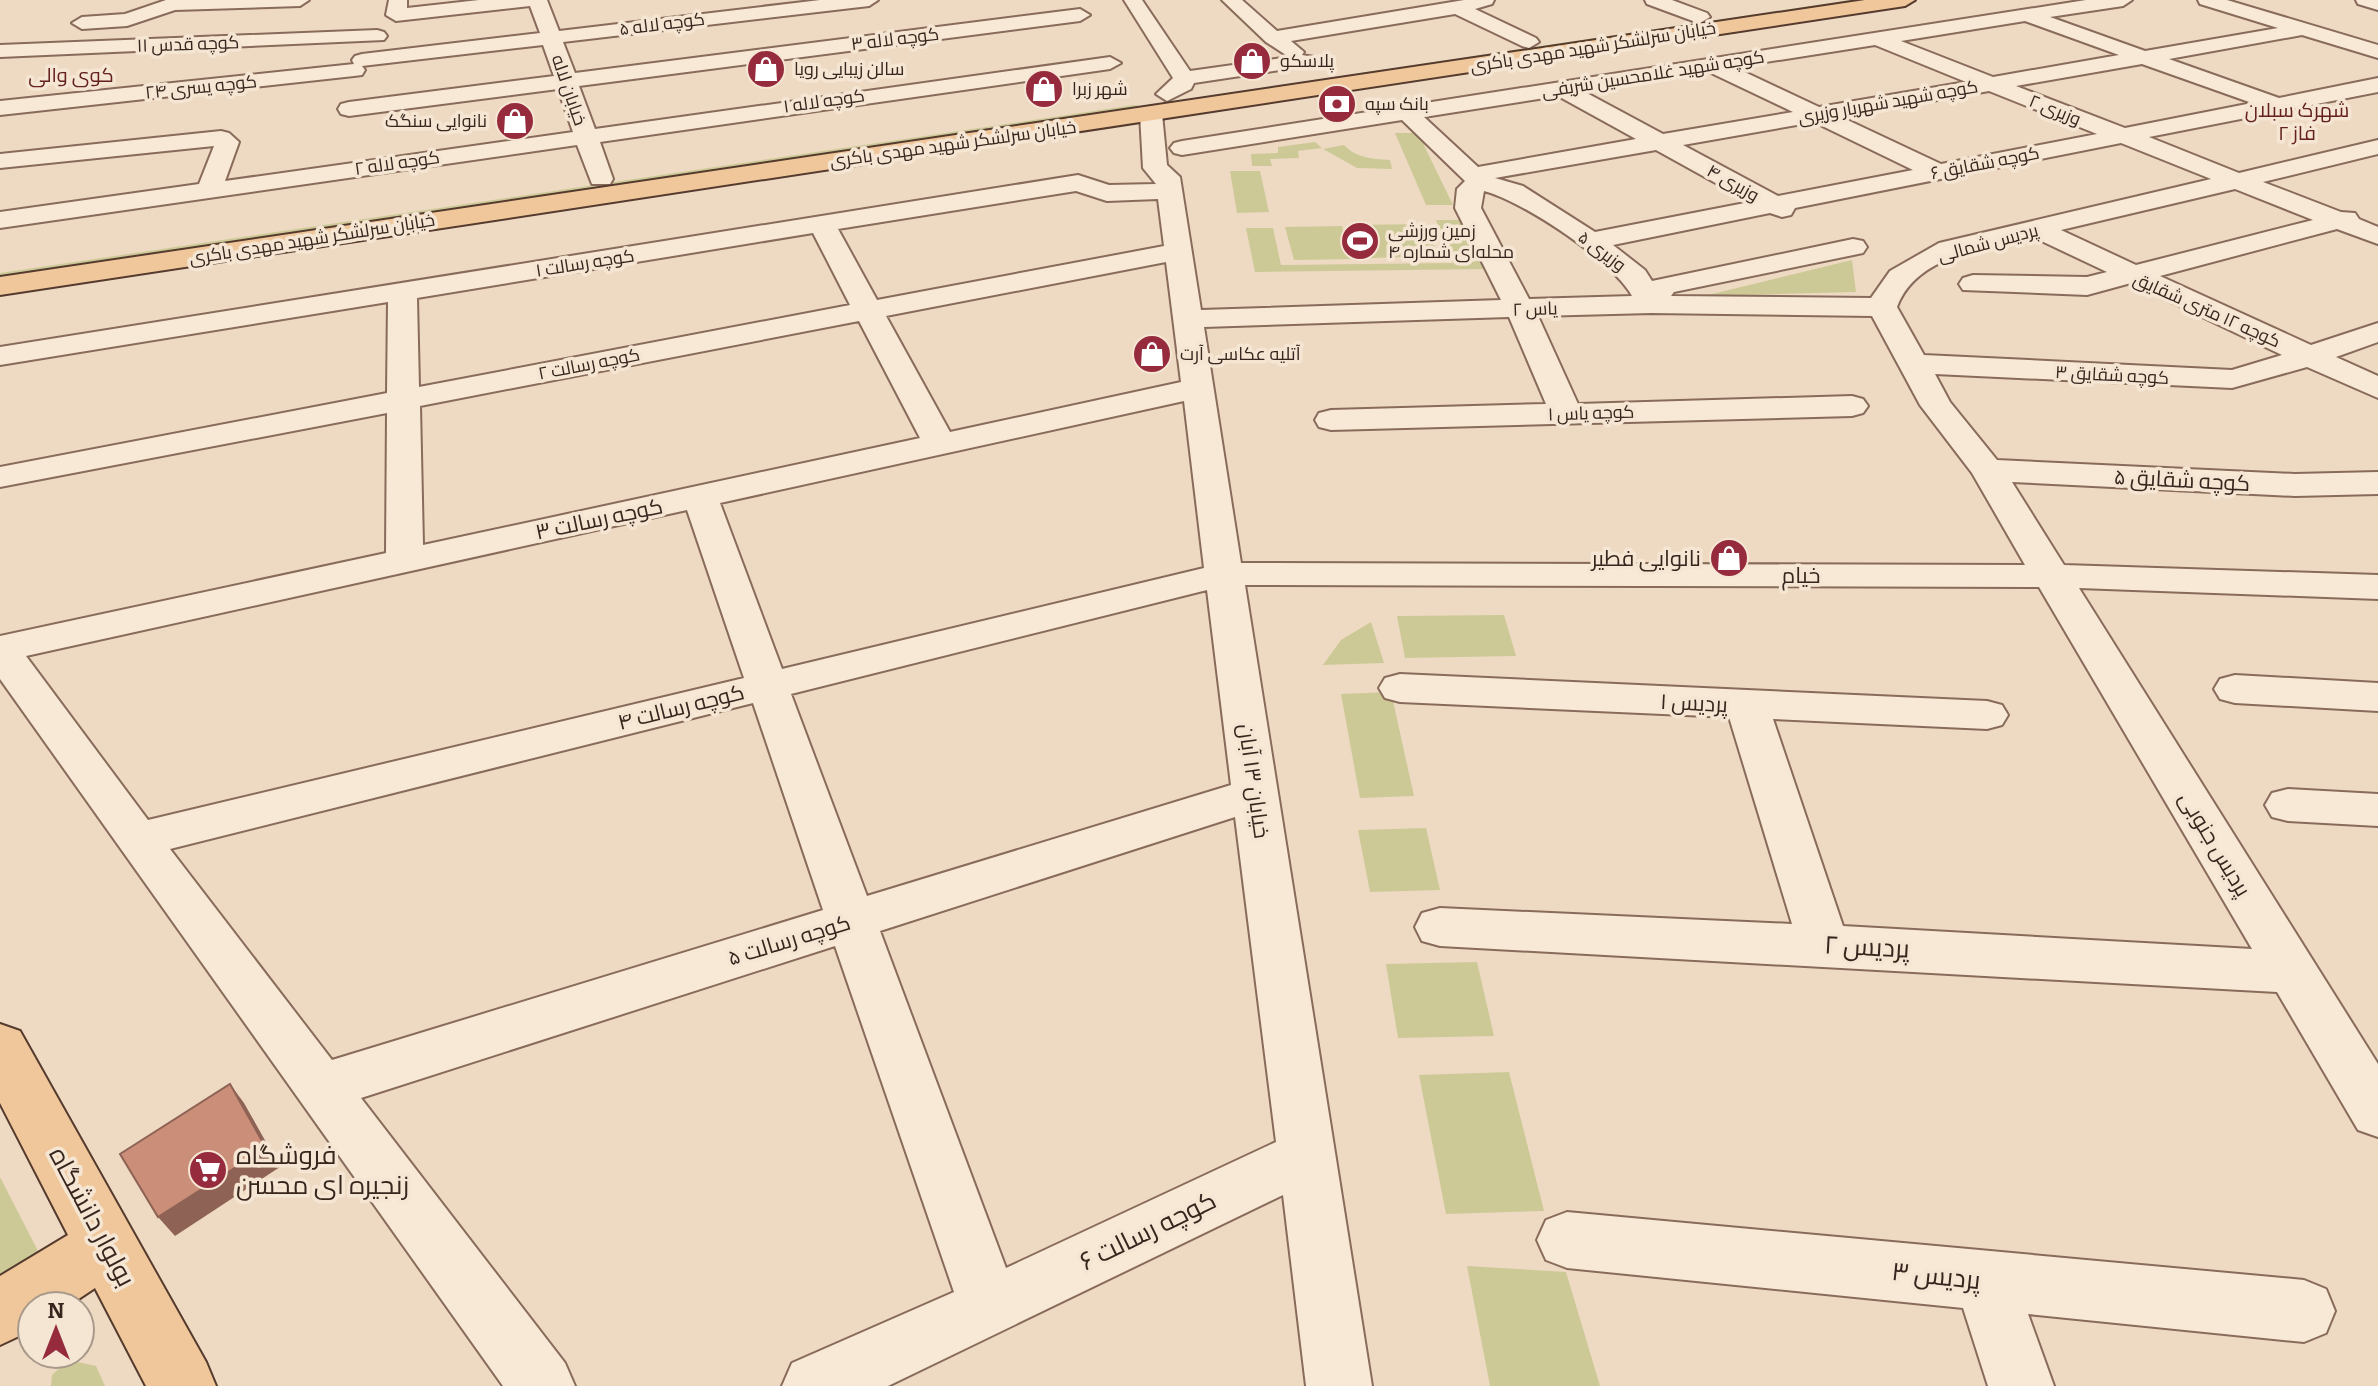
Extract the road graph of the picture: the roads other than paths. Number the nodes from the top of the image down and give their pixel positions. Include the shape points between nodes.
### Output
1 (300, 0) edge
2 (530, 0) edge
3 (538, 0) edge
4 (869, 0) edge
5 (1133, 0) edge
6 (1485, 0) edge
7 (1654, 0) edge
8 (1818, 0) edge
9 (1905, 0) edge
10 (2123, 0) edge
11 (2207, 0) edge
12 (2365, 0) edge
13 (1258, 1) edge
14 (180, 2) edge
15 (1233, 2) edge
16 (794, 4) edge
17 (2378, 4) edge
18 (1457, 8) junction
19 (1080, 15) dead end
20 (2026, 15) junction
21 (1700, 17) junction
22 (389, 19) edge
23 (2305, 29) junction
24 (551, 38) junction
25 (1273, 38) junction
26 (1876, 39) junction
27 (1529, 42) junction
28 (823, 48) junction
29 (29, 49) junction
30 (0, 51) edge
31 (2378, 52) edge
32 (2145, 57) junction
33 (1110, 63) dead end
34 (358, 65) junction
35 (1712, 65) junction
36 (1316, 66) junction
37 (1184, 78) junction
38 (566, 81) junction
39 (1991, 84) junction
40 (846, 85) junction
41 (2378, 85) edge
42 (1562, 89) junction
43 (2278, 105) junction
44 (1165, 106) junction
45 (0, 108) edge
46 (1407, 113) junction
47 (1817, 115) junction
48 (585, 136) junction
49 (2122, 136) junction
50 (1660, 142) junction
51 (2378, 147) edge
52 (0, 161) edge
53 (1174, 172) junction
54 (1938, 172) junction
55 (1476, 178) junction
56 (601, 179) junction
57 (2235, 181) junction
58 (209, 190) junction
59 (1773, 205) junction
60 (2378, 210) edge
61 (0, 220) edge
62 (2339, 221) junction
63 (822, 225) junction
64 (2037, 229) junction
65 (2378, 236) edge
66 (1591, 241) junction
67 (1853, 247) junction
68 (1179, 251) junction
69 (0, 266) edge
70 (1907, 269) junction
71 (2131, 275) junction
72 (1973, 284) dead end
73 (0, 286) edge
74 (402, 292) junction
75 (1651, 304) junction
76 (1882, 307) junction
77 (1520, 309) junction
78 (868, 310) junction
79 (1188, 319) junction
80 (2378, 332) edge
81 (2307, 355) junction
82 (0, 356) edge
83 (1914, 364) junction
84 (1198, 388) junction
85 (2378, 388) edge
86 (403, 399) junction
87 (1852, 406) dead end
88 (1566, 414) junction
89 (1331, 420) dead end
90 (940, 445) junction
91 (1987, 470) junction
92 (0, 477) edge
93 (2378, 483) edge
94 (700, 497) junction
95 (405, 561) junction
96 (1225, 574) junction
97 (2052, 576) junction
98 (2378, 587) edge
99 (0, 649) edge
100 (768, 686) junction
101 (1400, 688) dead end
102 (2235, 689) dead end
103 (2378, 697) edge
104 (1747, 706) junction
105 (1987, 715) dead end
106 (1255, 794) junction
107 (2288, 805) dead end
108 (2378, 810) edge
109 (137, 840) junction
110 (852, 920) junction
111 (1440, 927) dead end
112 (1824, 945) junction
113 (2293, 972) junction
114 (0, 1048) edge
115 (322, 1087) junction
116 (2378, 1113) edge
117 (1307, 1155) junction
118 (1567, 1240) dead end
119 (107, 1245) junction
120 (1985, 1280) junction
121 (990, 1307) junction
122 (2304, 1311) dead end
123 (0, 1313) edge
124 (182, 1386) edge
125 (542, 1386) edge
126 (815, 1386) edge
127 (1339, 1386) edge
128 (2021, 1386) edge

1 - 14 street
2 - 22 street, کوچه قدس ۱۱
3 - 24 street, خیابان لاله
4 - 16 street, کوچه لاله ۵
5 - 37 street
6 - 18 street
7 - 21 street
8 - 21 main road, خیابان سرلشکر شهید مهدی باکری
9 - 44 main road, خیابان سرلشکر شهید مهدی باکری
10 - 20 street, کوچه شهید غلامحسین شریفی
11 - 23 street
12 - 17 street
13 - 15 street
14 - 29 street via 118,22 68,23
15 - 25 street
16 - 24 street, کوچه لاله ۵
16 - 28 street
18 - 25 street
18 - 27 street
19 - 28 street, کوچه لاله ۳
20 - 26 street, کوچه شهید غلامحسین شریفی
20 - 32 street
21 - 27 main road, خیابان سرلشکر شهید مهدی باکری
22 - 29 street, کوچه قدس ۱۱
22 - 34 street
23 - 31 street
23 - 32 street, کوچه شهید شهریار وزیری
24 - 34 street, کوچه لاله ۵
24 - 38 street, خیابان لاله
25 - 36 street
26 - 35 street, کوچه شهید غلامحسین شریفی
26 - 39 street, وزیری ۲
27 - 36 main road, خیابان سرلشکر شهید مهدی باکری
28 - 38 street, کوچه لاله ۳
28 - 40 street
29 - 30 street, کوچه قدس ۱۱
32 - 39 street, کوچه شهید شهریار وزیری
32 - 43 street
33 - 40 street, کوچه لاله ۱
34 - 38 street, کوچه لاله ۳ via 346,106
34 - 45 street, کوچه یسری ۲۴
35 - 42 street, کوچه شهید غلامحسین شریفی
35 - 47 street
36 - 37 street
36 - 44 main road, خیابان سرلشکر شهید مهدی باکری
37 - 44 street
38 - 48 street, خیابان لاله
39 - 47 street, کوچه شهید شهریار وزیری
39 - 49 street, وزیری ۲
40 - 48 street, کوچه لاله ۱
41 - 43 street, کوچه شقایق ۶
42 - 46 street, کوچه شهید غلامحسین شریفی
42 - 50 street, وزیری ۴
43 - 49 street, کوچه شقایق ۶
44 - 53 street, خیابان ۱۳ آبان
44 - 53 street, خیابان ۱۳ آبان via 1155,168
44 - 56 main road, خیابان سرلشکر شهید مهدی باکری
44 - 73 main road, خیابان سرلشکر شهید مهدی باکری
46 - 53 street, کوچه شهید غلامحسین شریفی
46 - 55 street, وزیری ۵
47 - 50 street, کوچه شهید شهریار وزیری
47 - 54 street
48 - 56 street, خیابان لاله
48 - 58 street, کوچه لاله ۲ via 342,163
49 - 54 street, کوچه شقایق ۶
49 - 57 street, وزیری ۲
50 - 55 street, کوچه شهید شهریار وزیری
50 - 59 street, وزیری ۴
51 - 57 street, پردیس شمالی
52 - 58 street via 221,138 227,142
53 - 63 street, کوچه رسالت ۱ via 1107,193 1078,183
53 - 68 street, خیابان ۱۳ آبان
54 - 59 street, کوچه شقایق ۶
55 - 66 street, وزیری ۵ via 1514,191
55 - 77 street via 1468,208
56 - 69 main road, خیابان سرلشکر شهید مهدی باکری
57 - 62 street, وزیری ۲
57 - 64 street, پردیس شمالی
58 - 61 street, کوچه لاله ۲
59 - 66 street, کوچه شقایق ۶
59 - 67 street, وزیری ۴
60 - 62 street
62 - 65 street, وزیری ۲
62 - 71 street
63 - 74 street, کوچه رسالت ۱
63 - 78 street
64 - 70 street, پردیس شمالی via 1949,249
64 - 71 street, کوچه ۱۲ متری شقایق
66 - 75 street, وزیری ۵ via 1635,276
67 - 70 street, وزیری ۴
67 - 75 street via 1664,285
68 - 78 street, کوچه رسالت ۲
68 - 79 street, خیابان ۱۳ آبان
70 - 76 street
71 - 72 street via 2087,286
71 - 81 street, کوچه ۱۲ متری شقایق
74 - 82 street, کوچه رسالت ۱
74 - 86 street
75 - 76 street, یاس ۲
75 - 77 street, یاس ۲
76 - 83 street
77 - 79 street, یاس ۲
77 - 88 street
78 - 86 street, کوچه رسالت ۲
78 - 90 street
79 - 84 street, خیابان ۱۳ آبان
80 - 81 street, کوچه شقایق ۳
81 - 83 street, کوچه شقایق ۳ via 2232,379
81 - 85 street, کوچه ۱۲ متری شقایق
83 - 91 street via 1936,405
84 - 90 street, کوچه رسالت ۳
84 - 96 street, خیابان ۱۳ آبان
86 - 92 street, کوچه رسالت ۲
86 - 95 street
87 - 88 street, کوچه یاس ۱
88 - 89 street, کوچه یاس ۱
90 - 94 street, کوچه رسالت ۳
91 - 93 street, کوچه شقایق ۵ via 2295,485
91 - 97 street
94 - 95 street, کوچه رسالت ۳
94 - 100 street
95 - 99 street, کوچه رسالت ۳
96 - 97 street, خیام
96 - 100 street, کوچه رسالت ۴
96 - 106 street, خیابان ۱۳ آبان
97 - 98 street, خیام
97 - 113 street, پردیس جنوبی
99 - 109 street
100 - 109 street, کوچه رسالت ۴
100 - 110 street
101 - 104 street, پردیس ۱
102 - 103 street
104 - 105 street, پردیس ۱
104 - 112 street
106 - 110 street, کوچه رسالت ۵
106 - 117 street, خیابان ۱۳ آبان
107 - 108 street
109 - 115 street
110 - 115 street, کوچه رسالت ۵
110 - 121 street
111 - 112 street, پردیس ۲
112 - 113 street, پردیس ۲
113 - 116 street, پردیس جنوبی
114 - 119 main road, بولوار دانشگاه
115 - 125 street
117 - 121 street, کوچه رسالت ۶
117 - 127 street, خیابان ۱۳ آبان
118 - 120 street, پردیس ۳
119 - 123 main road
119 - 124 main road, بولوار دانشگاه
120 - 122 street, پردیس ۳
120 - 128 street
121 - 126 street, کوچه رسالت ۶

